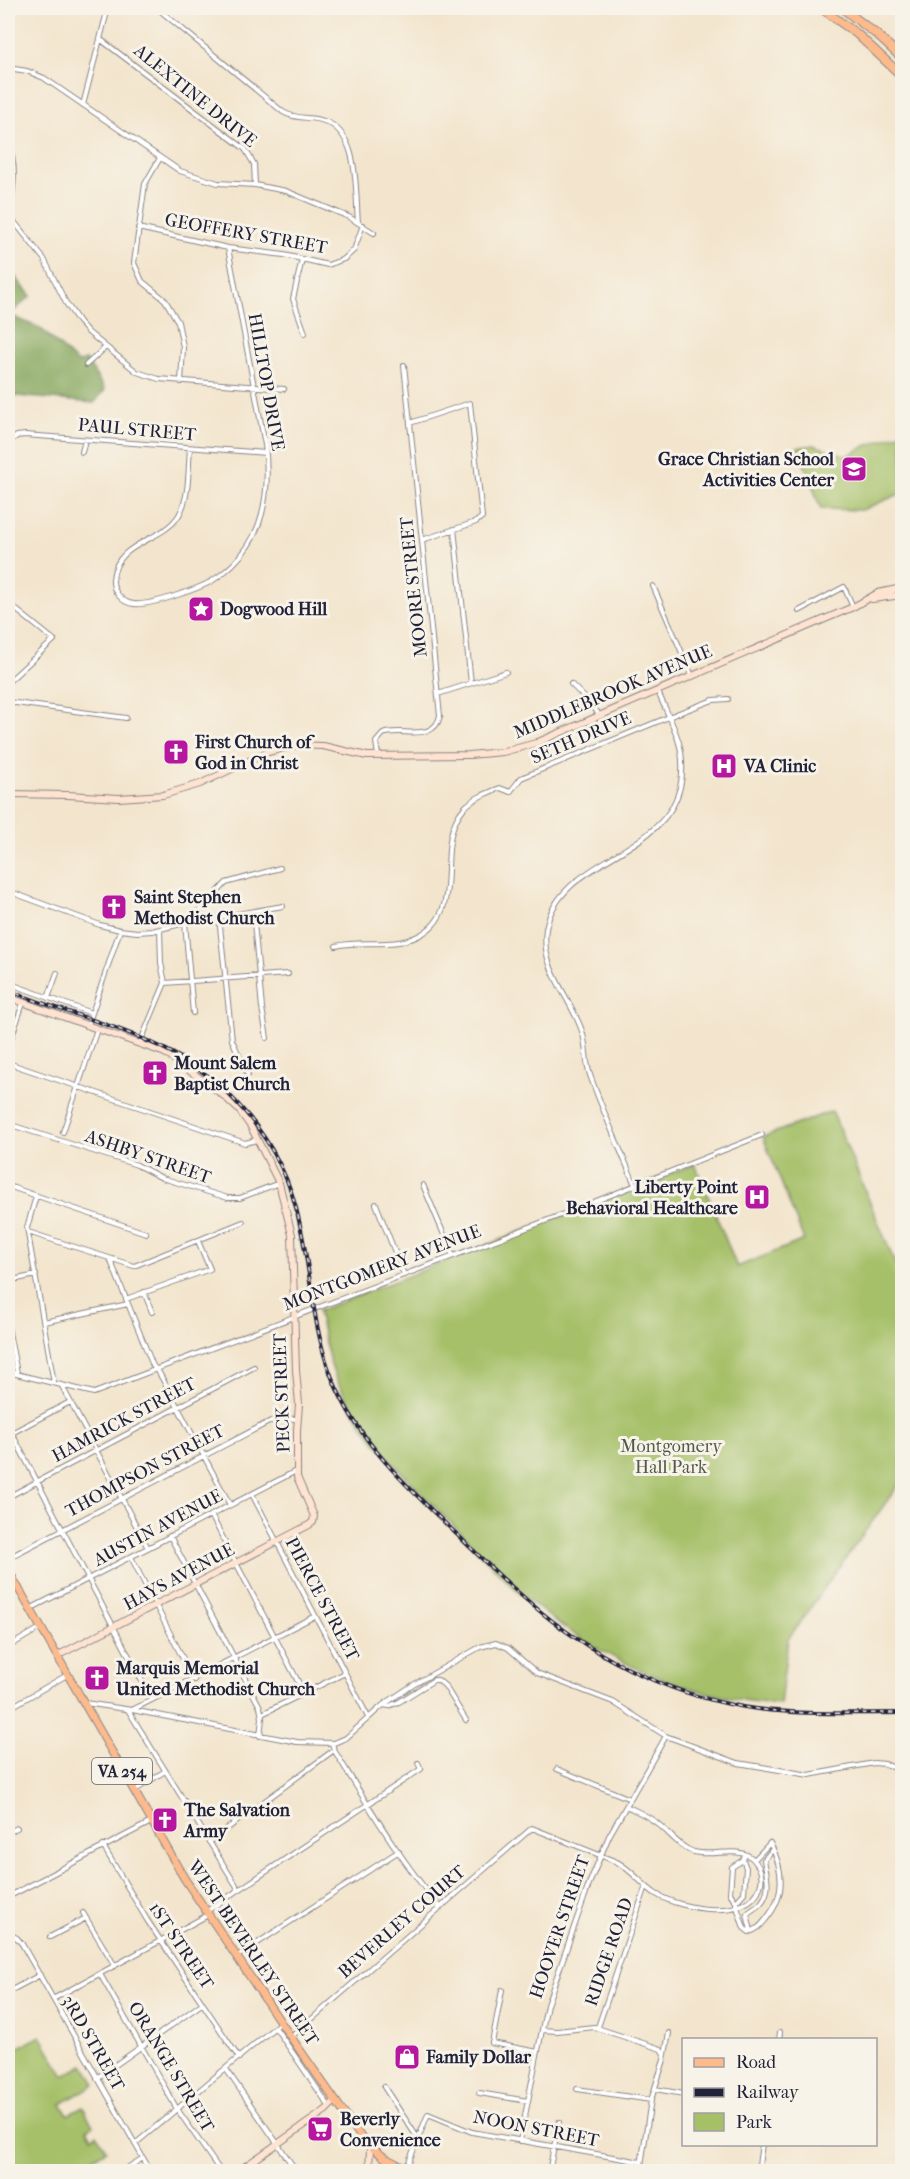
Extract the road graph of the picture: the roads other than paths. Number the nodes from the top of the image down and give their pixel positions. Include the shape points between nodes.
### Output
1 (108, 8) edge
2 (157, 8) edge
3 (821, 8) edge
4 (842, 8) edge
5 (100, 39) junction
6 (903, 58) edge
7 (8, 68) edge
8 (903, 76) edge
9 (83, 105) junction
10 (8, 143) edge
11 (160, 158) junction
12 (255, 185) junction
13 (8, 215) edge
14 (358, 222) junction
15 (363, 225) junction
16 (138, 228) junction
17 (374, 233) dead end
18 (228, 248) junction
19 (302, 259) junction
20 (305, 333) dead end
21 (106, 347) junction
22 (86, 365) dead end
23 (405, 365) dead end
24 (182, 382) junction
25 (254, 387) junction
26 (284, 389) dead end
27 (410, 423) junction
28 (85, 440) junction
29 (8, 442) edge
30 (190, 448) junction
31 (82, 452) dead end
32 (266, 453) junction
33 (454, 529) junction
34 (422, 540) junction
35 (653, 586) dead end
36 (903, 588) edge
37 (903, 595) edge
38 (869, 600) junction
39 (8, 603) edge
40 (853, 607) junction
41 (800, 611) dead end
42 (506, 672) dead end
43 (692, 677) junction
44 (9, 678) edge
45 (471, 683) junction
46 (571, 684) dead end
47 (658, 692) junction
48 (438, 694) junction
49 (728, 699) dead end
50 (8, 702) edge
51 (599, 716) junction
52 (669, 717) junction
53 (126, 718) dead end
54 (378, 755) junction
55 (8, 795) edge
56 (280, 868) dead end
57 (8, 891) edge
58 (283, 906) dead end
59 (253, 912) junction
60 (219, 917) junction
61 (185, 923) junction
62 (160, 929) junction
63 (120, 930) junction
64 (336, 946) dead end
65 (57, 973) dead end
66 (288, 974) dead end
67 (259, 976) junction
68 (225, 979) junction
69 (190, 981) junction
70 (8, 983) edge
71 (164, 983) junction
72 (8, 997) edge
73 (48, 998) junction
74 (23, 1003) junction
75 (92, 1013) junction
76 (193, 1013) dead end
77 (87, 1025) junction
78 (97, 1028) junction
79 (267, 1038) dead end
80 (140, 1042) junction
81 (8, 1048) edge
82 (8, 1063) edge
83 (248, 1075) dead end
84 (78, 1086) junction
85 (8, 1124) edge
86 (63, 1132) dead end
87 (762, 1135) dead end
88 (257, 1139) junction
89 (279, 1183) junction
90 (423, 1185) dead end
91 (635, 1185) junction
92 (8, 1186) edge
93 (36, 1196) junction
94 (376, 1204) dead end
95 (243, 1222) dead end
96 (28, 1232) junction
97 (146, 1233) dead end
98 (198, 1241) junction
99 (453, 1256) junction
100 (110, 1259) junction
101 (36, 1275) junction
102 (404, 1275) junction
103 (8, 1281) edge
104 (144, 1292) junction
105 (126, 1299) junction
106 (128, 1304) junction
107 (152, 1312) dead end
108 (295, 1316) junction
109 (44, 1322) junction
110 (8, 1327) edge
111 (254, 1367) dead end
112 (155, 1369) junction
113 (8, 1372) edge
114 (17, 1374) junction
115 (54, 1383) junction
116 (62, 1385) junction
117 (70, 1402) junction
118 (178, 1407) junction
119 (298, 1420) junction
120 (8, 1426) edge
121 (9, 1434) edge
122 (96, 1450) junction
123 (204, 1456) junction
124 (298, 1470) junction
125 (37, 1481) junction
126 (252, 1494) junction
127 (8, 1497) edge
128 (122, 1499) junction
129 (230, 1505) junction
130 (211, 1515) junction
131 (313, 1522) joint
132 (63, 1530) junction
133 (170, 1536) junction
134 (277, 1542) junction
135 (148, 1548) junction
136 (131, 1557) junction
137 (8, 1558) edge
138 (237, 1563) junction
139 (8, 1570) edge
140 (90, 1579) junction
141 (11, 1583) edge
142 (196, 1584) junction
143 (155, 1606) junction
144 (30, 1609) junction
145 (315, 1616) junction
146 (114, 1627) junction
147 (41, 1628) junction
148 (276, 1637) junction
149 (8, 1647) edge
150 (57, 1656) junction
151 (234, 1659) junction
152 (345, 1673) junction
153 (68, 1675) junction
154 (194, 1680) junction
155 (304, 1694) junction
156 (152, 1700) junction
157 (84, 1703) junction
158 (383, 1705) junction
159 (8, 1709) edge
160 (130, 1710) junction
161 (262, 1714) junction
162 (368, 1717) junction
163 (466, 1720) dead end
164 (260, 1736) junction
165 (666, 1736) junction
166 (332, 1743) junction
167 (334, 1750) junction
168 (417, 1763) dead end
169 (557, 1769) dead end
170 (903, 1770) edge
171 (165, 1771) junction
172 (134, 1791) junction
173 (630, 1799) junction
174 (368, 1804) junction
175 (626, 1806) junction
176 (151, 1822) junction
177 (17, 1828) dead end
178 (8, 1833) edge
179 (209, 1842) junction
180 (103, 1846) junction
181 (773, 1849) junction
182 (399, 1851) junction
183 (745, 1854) junction
184 (599, 1855) junction
185 (743, 1860) junction
186 (754, 1860) junction
187 (646, 1886) junction
188 (239, 1890) junction
189 (8, 1897) edge
190 (736, 1905) junction
191 (440, 1907) junction
192 (83, 1913) dead end
193 (207, 1913) junction
194 (86, 1918) junction
195 (752, 1931) junction
196 (8, 1933) edge
197 (50, 1937) dead end
198 (161, 1941) junction
199 (236, 1957) junction
200 (115, 1966) junction
201 (100, 1974) junction
202 (40, 1975) junction
203 (502, 1990) dead end
204 (8, 1992) edge
205 (53, 1999) junction
206 (203, 2003) junction
207 (278, 2025) junction
208 (598, 2027) junction
209 (542, 2030) junction
210 (780, 2032) dead end
211 (669, 2033) dead end
212 (291, 2038) junction
213 (779, 2038) edge
214 (141, 2048) junction
215 (538, 2052) junction
216 (664, 2055) junction
217 (239, 2058) junction
218 (226, 2069) junction
219 (98, 2078) junction
220 (384, 2087) dead end
221 (577, 2089) dead end
222 (655, 2089) junction
223 (479, 2093) dead end
224 (682, 2094) edge
225 (651, 2100) junction
226 (528, 2102) junction
227 (332, 2104) junction
228 (177, 2109) junction
229 (559, 2122) dead end
230 (418, 2138) junction
231 (520, 2141) junction
232 (135, 2144) junction
233 (277, 2144) junction
234 (762, 2146) edge
235 (370, 2147) junction
236 (554, 2147) junction
237 (143, 2158) junction
238 (641, 2162) junction
239 (410, 2170) edge
240 (121, 2172) edge
241 (151, 2172) edge
242 (221, 2172) edge
243 (237, 2172) edge
244 (297, 2172) edge
245 (369, 2172) edge
246 (549, 2172) edge
247 (640, 2172) edge
248 (758, 2172) edge

1 - 5 street
2 - 14 street via 283,112 296,118 322,120 340,131 350,146
3 - 8 highway via 857,33
4 - 6 highway
5 - 9 street
5 - 12 street, ALEXTINE DRIVE via 245,149 254,164
7 - 9 street via 38,75
9 - 11 street
10 - 13 street via 14,168
11 - 12 street via 203,180
11 - 16 street via 145,184
12 - 14 street via 286,191
13 - 21 street via 48,265 73,315
14 - 15 street
15 - 17 street
15 - 19 street, GEOFFERY STREET via 356,245 344,260 328,265
16 - 18 street, GEOFFERY STREET
16 - 24 street via 135,267 142,281 168,303 178,322 183,347
18 - 19 street, GEOFFERY STREET
18 - 25 street, HILLTOP DRIVE
19 - 20 street via 293,299
21 - 22 street
21 - 24 street via 142,374
23 - 27 street, MOORE STREET
24 - 25 street
25 - 26 street
25 - 32 street, HILLTOP DRIVE
27 - 33 street via 470,403 482,516
27 - 34 street, MOORE STREET
28 - 29 street, PAUL STREET via 25,435
28 - 30 street, PAUL STREET
28 - 31 street
30 - 32 street, PAUL STREET
30 - 32 street, HILLTOP DRIVE via 179,514 166,529 132,548 116,568 115,590 130,603 200,587 236,561 252,540 261,518
33 - 34 street
33 - 45 street
34 - 48 street, MOORE STREET
35 - 43 street
36 - 38 street, MIDDLEBROOK AVENUE via 878,593
37 - 38 street, MIDDLEBROOK AVENUE
38 - 40 street, MIDDLEBROOK AVENUE
39 - 44 street via 54,640
40 - 41 street via 844,587
40 - 43 street, MIDDLEBROOK AVENUE
42 - 45 street
43 - 47 street, MIDDLEBROOK AVENUE
45 - 48 street
46 - 51 street
47 - 51 street, MIDDLEBROOK AVENUE
47 - 52 street
48 - 54 street, MOORE STREET via 439,718 434,728 426,732 382,734 376,742
49 - 52 street, SETH DRIVE via 713,700
50 - 53 street
51 - 54 street, MIDDLEBROOK AVENUE via 528,746 502,752
52 - 64 street, SETH DRIVE via 520,778 510,792 500,788 472,801 452,828 446,900 430,927 404,941
52 - 91 street via 682,767 670,809 649,834 563,893 550,916 545,938 549,965 581,1029 591,1078
54 - 55 street, MIDDLEBROOK AVENUE via 296,745 163,795
56 - 61 street via 226,883
57 - 63 street
58 - 59 street
59 - 60 street
59 - 67 street
60 - 61 street
60 - 68 street
61 - 62 street
61 - 69 street
62 - 63 street
62 - 71 street
63 - 75 street
65 - 73 street
66 - 67 street
67 - 68 street
67 - 79 street
68 - 69 street
68 - 83 street via 232,1043
69 - 71 street
69 - 76 street
70 - 73 street
71 - 80 street
72 - 74 street, PECK STREET
73 - 75 street
74 - 77 street, PECK STREET
74 - 81 street
75 - 77 street
77 - 78 street, PECK STREET
78 - 80 street, PECK STREET
78 - 84 street
80 - 88 street, PECK STREET via 168,1054 213,1086 239,1110
82 - 84 street
84 - 86 street
84 - 88 street via 245,1143
85 - 89 street, ASHBY STREET via 228,1198 240,1198
87 - 91 street, MONTGOMERY AVENUE
88 - 89 street, PECK STREET
89 - 108 street, PECK STREET via 292,1239
90 - 99 street
91 - 99 street, MONTGOMERY AVENUE
92 - 93 street
93 - 96 street
93 - 97 street
94 - 102 street
95 - 98 street
96 - 100 street
96 - 101 street
98 - 100 street via 139,1265
98 - 104 street via 210,1269
99 - 102 street, MONTGOMERY AVENUE
100 - 105 street
101 - 103 street
101 - 109 street
102 - 108 street, MONTGOMERY AVENUE
104 - 105 street
104 - 107 street
105 - 106 street
106 - 109 street
106 - 112 street
108 - 112 street, MONTGOMERY AVENUE
108 - 119 street, PECK STREET
109 - 115 street
110 - 114 street
111 - 118 street, HAMRICK STREET
112 - 116 street, MONTGOMERY AVENUE via 94,1393
112 - 118 street
113 - 114 street, MONTGOMERY AVENUE
114 - 115 street, MONTGOMERY AVENUE
115 - 116 street, MONTGOMERY AVENUE
116 - 117 street
117 - 121 street
117 - 122 street
118 - 122 street, HAMRICK STREET
118 - 123 street
119 - 123 street, THOMPSON STREET via 271,1421
119 - 124 street, PECK STREET
120 - 121 street
121 - 125 street
122 - 125 street, HAMRICK STREET
122 - 128 street
123 - 128 street, THOMPSON STREET
123 - 129 street
124 - 126 street, AUSTIN AVENUE
124 - 131 street, PECK STREET via 298,1482 313,1513
125 - 127 street, HAMRICK STREET
125 - 132 street
126 - 129 street, AUSTIN AVENUE
126 - 134 street, PIERCE STREET
128 - 132 street, THOMPSON STREET
128 - 135 street
129 - 130 street, AUSTIN AVENUE
130 - 133 street, AUSTIN AVENUE
130 - 138 street
131 - 134 street, HAYS AVENUE
132 - 137 street, THOMPSON STREET
132 - 140 street
133 - 135 street, AUSTIN AVENUE
133 - 142 street
134 - 138 street, HAYS AVENUE
134 - 145 street, PIERCE STREET
135 - 136 street, AUSTIN AVENUE
136 - 140 street, AUSTIN AVENUE
136 - 143 street
138 - 142 street, HAYS AVENUE
138 - 148 street
139 - 141 main road, WEST BEVERLEY STREET / VA 254
140 - 144 street, AUSTIN AVENUE
140 - 146 street
141 - 144 main road, WEST BEVERLEY STREET / VA 254
142 - 143 street, HAYS AVENUE
142 - 151 street
143 - 146 street, HAYS AVENUE
143 - 154 street
144 - 147 main road, WEST BEVERLEY STREET / VA 254
145 - 148 street
145 - 152 street, PIERCE STREET
146 - 150 street, HAYS AVENUE
146 - 156 street
147 - 149 street
147 - 150 main road, WEST BEVERLEY STREET / VA 254
148 - 151 street
148 - 155 street
150 - 153 main road, WEST BEVERLEY STREET / VA 254
151 - 154 street
151 - 161 street
152 - 155 street
152 - 162 street, PIERCE STREET
153 - 157 main road, WEST BEVERLEY STREET / VA 254
153 - 159 street
154 - 156 street
155 - 161 street
156 - 160 street
157 - 160 street
157 - 172 main road, WEST BEVERLEY STREET / VA 254
158 - 162 street
158 - 163 street via 399,1702 438,1680
158 - 165 street via 440,1668 480,1647 499,1643 537,1673 613,1702
160 - 164 street
160 - 171 street
161 - 164 street
162 - 166 street via 342,1740
164 - 166 street
165 - 170 street via 738,1763 793,1773 818,1775 874,1763
165 - 173 street, HOOVER STREET
166 - 167 street
167 - 174 street
167 - 179 street
168 - 174 street via 421,1769
169 - 173 street
171 - 172 street
171 - 179 street
172 - 176 main road, WEST BEVERLEY STREET / VA 254
173 - 175 street, HOOVER STREET
174 - 182 street
174 - 188 street
175 - 183 street via 654,1821 689,1850 711,1855
175 - 184 street, HOOVER STREET
176 - 180 street
176 - 193 main road, WEST BEVERLEY STREET / VA 254
177 - 178 street
179 - 188 street
180 - 189 street
180 - 198 street, 1ST STREET
181 - 186 street via 771,1842
181 - 195 street via 780,1869 779,1897 766,1919
181 - 195 street via 764,1860 768,1879 765,1894 761,1903 747,1914
182 - 191 street
182 - 199 street
183 - 185 street
183 - 186 street
184 - 187 street via 629,1869
184 - 191 street, BEVERLEY COURT via 532,1828
184 - 209 street, HOOVER STREET via 548,2000
185 - 190 street via 744,1893
185 - 190 street via 732,1867 730,1893
186 - 190 street via 760,1870 761,1885 751,1900
187 - 190 street via 680,1904 713,1909
187 - 208 street, RIDGE ROAD
188 - 193 street
190 - 195 street via 744,1928
191 - 212 street, BEVERLEY COURT
192 - 194 street
193 - 198 street
193 - 199 main road, WEST BEVERLEY STREET / VA 254
194 - 197 street
194 - 200 street
196 - 202 street, 3RD STREET via 21,1943
198 - 200 street
198 - 206 street, 1ST STREET
199 - 207 main road, WEST BEVERLEY STREET / VA 254
200 - 201 street
201 - 205 street
201 - 214 street, ORANGE STREET
202 - 204 street
202 - 205 street, 3RD STREET
203 - 215 street via 492,2043
205 - 219 street, 3RD STREET
206 - 214 street
206 - 217 street, 1ST STREET
207 - 212 main road, WEST BEVERLEY STREET / VA 254
207 - 217 street
207 - 227 street, WEST BEVERLEY STREET
208 - 209 street
208 - 216 street via 661,2049
209 - 215 street, HOOVER STREET
210 - 213 street
211 - 216 street
212 - 227 main road, WEST BEVERLEY STREET / VA 254
214 - 219 street
214 - 228 street, ORANGE STREET
215 - 226 street, HOOVER STREET
216 - 222 street
217 - 218 street
218 - 228 street
218 - 233 street
219 - 232 street, 3RD STREET
220 - 230 street
221 - 225 street
222 - 224 street
222 - 225 street
223 - 226 street
225 - 238 street
226 - 231 street, HOOVER STREET
227 - 233 street
227 - 235 main road, WEST BEVERLEY STREET / VA 254
228 - 232 street
228 - 242 street, ORANGE STREET
229 - 236 street
230 - 231 street, NOON STREET via 428,2114 472,2132
230 - 239 street
231 - 236 street, NOON STREET
232 - 237 street, 3RD STREET
233 - 243 street
233 - 244 street
234 - 248 street
235 - 239 main road, WEST BEVERLEY STREET / VA 254
235 - 245 street
236 - 238 street, NOON STREET
236 - 246 street
237 - 240 street
237 - 241 street, 3RD STREET
238 - 247 street

